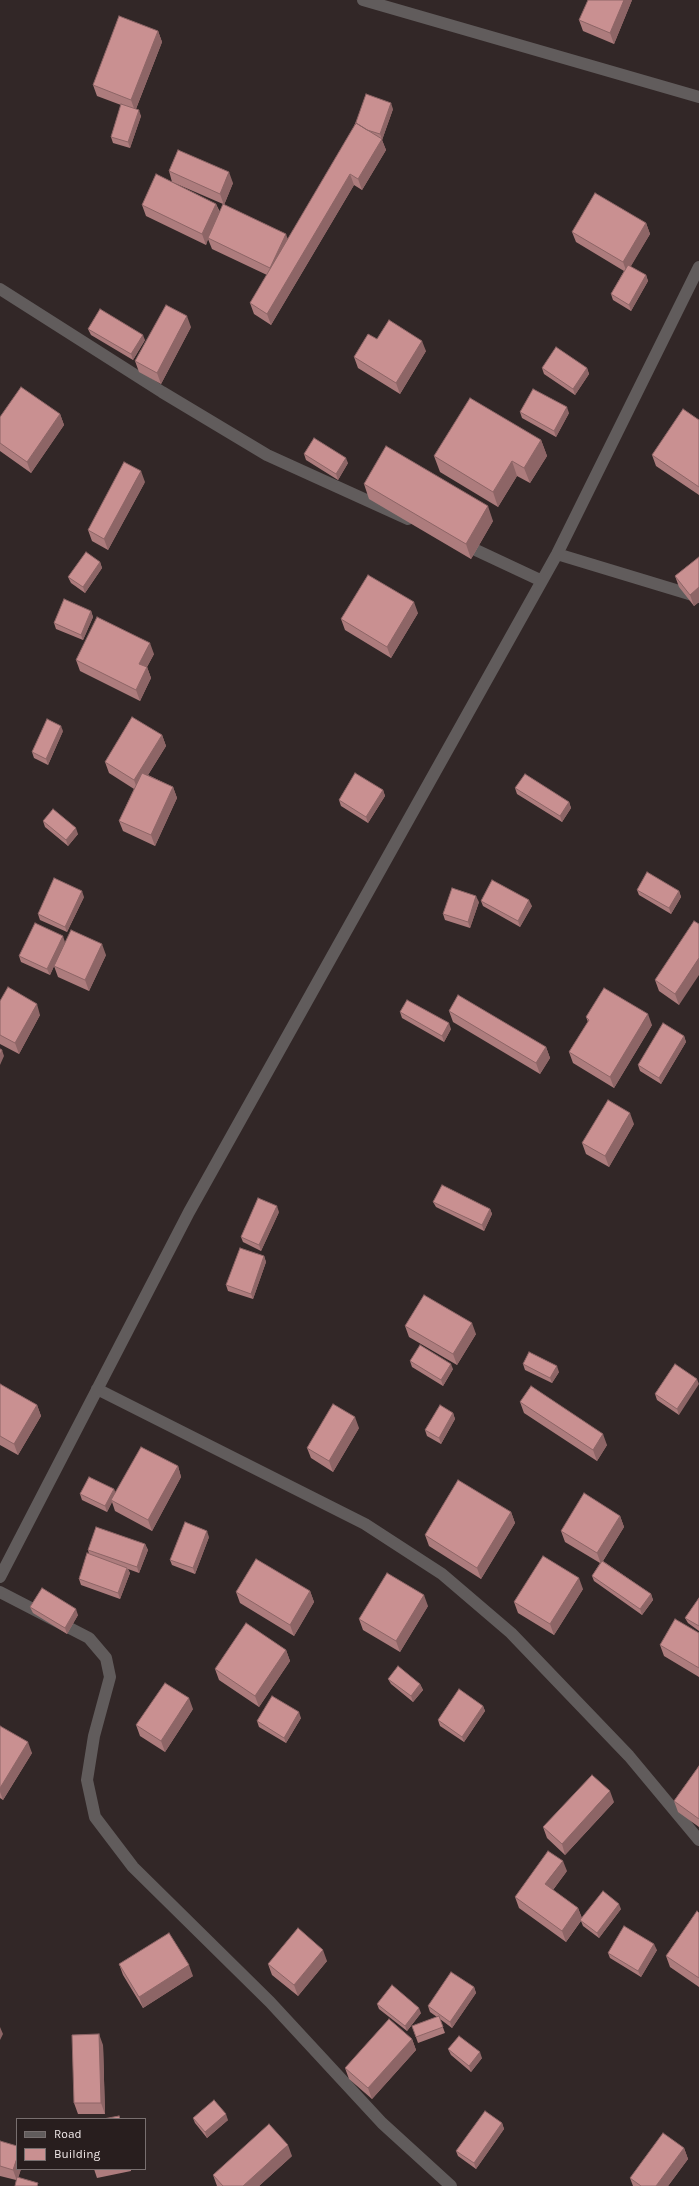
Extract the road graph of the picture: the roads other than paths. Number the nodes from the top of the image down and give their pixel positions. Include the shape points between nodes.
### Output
1 (363, 0) edge
2 (699, 97) edge
3 (699, 267) edge
4 (0, 289) edge
5 (419, 524) edge
6 (455, 541) edge
7 (557, 554) junction
8 (542, 581) junction
9 (699, 597) edge
10 (97, 1389) junction
11 (0, 1577) edge
12 (0, 1592) edge
13 (699, 1840) edge
14 (451, 2186) edge

1 - 2 street
3 - 7 street
4 - 5 street via 267,455
6 - 8 street
7 - 8 street
7 - 9 street
8 - 10 street via 189,1212
10 - 11 street
10 - 13 street via 365,1524 442,1574 511,1633 629,1756
12 - 14 street via 89,1638 106,1658 110,1676 94,1736 88,1780 95,1817 128,1861 270,2002 382,2123

